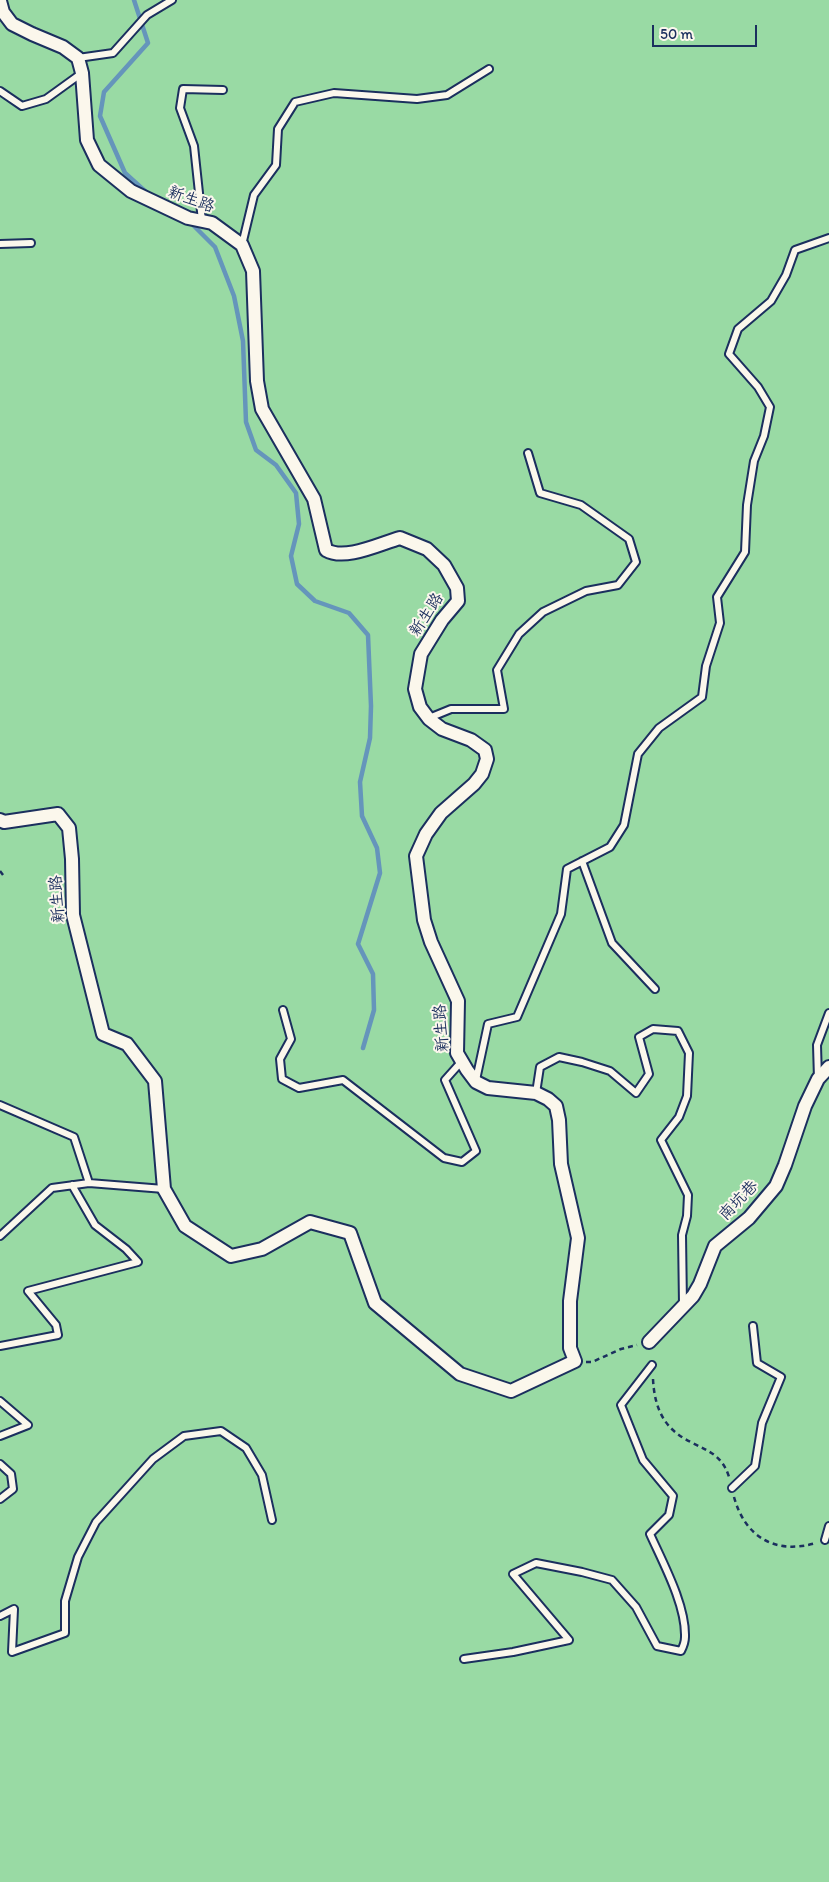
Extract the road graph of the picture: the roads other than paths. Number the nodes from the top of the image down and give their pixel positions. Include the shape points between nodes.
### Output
1 (172, 0) edge
2 (0, 1) edge
3 (78, 58) junction
4 (489, 69) dead end
5 (82, 73) junction
6 (223, 90) dead end
7 (0, 91) edge
8 (202, 221) junction
9 (829, 238) edge
10 (31, 243) dead end
11 (0, 244) edge
12 (242, 245) junction
13 (528, 453) dead end
14 (429, 719) junction
15 (0, 820) edge
16 (582, 861) junction
17 (655, 989) dead end
18 (283, 1010) dead end
19 (829, 1013) edge
20 (462, 1061) junction
21 (829, 1067) edge
22 (818, 1079) junction
23 (476, 1082) junction
24 (536, 1093) junction
25 (0, 1105) edge
26 (89, 1183) junction
27 (72, 1185) junction
28 (164, 1189) junction
29 (0, 1236) edge
30 (682, 1306) junction
31 (753, 1326) dead end
32 (649, 1342) road end
33 (0, 1346) edge
34 (652, 1364) road end
35 (0, 1401) edge
36 (0, 1436) edge
37 (0, 1464) edge
38 (732, 1488) road end
39 (0, 1499) edge
40 (272, 1520) dead end
41 (829, 1526) edge
42 (825, 1540) road end
43 (0, 1616) edge
44 (464, 1659) dead end

1 - 3 lane via 147,15 113,53
2 - 3 street via 12,24 63,47
3 - 5 street, 新生路
4 - 12 lane via 447,95 417,99 334,93 295,102 278,129 276,165 254,195
5 - 7 lane via 46,99 22,106
5 - 8 street, 新生路 via 86,140 99,165 131,191 171,211
6 - 8 lane via 183,89 180,108 194,146
8 - 12 street, 新生路 via 212,223
9 - 16 lane via 795,250 786,275 771,301 738,328 729,354 758,387 770,407 754,461 747,505 745,552 717,597 720,622 706,666 702,697 659,728 638,754 624,825 610,847
10 - 11 lane
12 - 14 street, 新生路 via 253,271 257,381 262,409 314,499 326,550 332,554 348,554 400,538 427,549 444,565 457,588 458,601 421,654 415,689 420,707
13 - 14 lane via 540,493 581,505 629,539 636,562 618,585 586,591 543,612 519,634 497,670 504,709 451,709
14 - 20 street, 新生路 via 442,729 471,740 485,750 487,759 474,784 441,813 416,856 424,920 458,1001 458,1054
15 - 28 street, 新生路 via 58,814 69,828 73,915 103,1034 127,1044 155,1081
16 - 17 lane via 612,944
16 - 23 lane via 567,869 561,914 517,1017 488,1024
18 - 20 lane via 292,1039 280,1059 282,1079 299,1088 343,1080 444,1158 462,1162 476,1151 445,1080
19 - 22 lane via 816,1045
20 - 23 street, 新生路
21 - 22 street, 南坑巷
22 - 30 street, 南坑巷 via 776,1186 749,1218 715,1246 700,1284
23 - 24 street via 488,1088
24 - 28 street, 新生路 via 556,1106 561,1164 578,1238 570,1301 570,1348 575,1361 511,1391 460,1374 375,1303 350,1233 310,1222 262,1249 231,1256 184,1226
24 - 30 lane via 540,1067 559,1057 610,1071 636,1093 649,1074 639,1037 653,1029 678,1031 689,1053 687,1096 679,1117 662,1140 688,1195 682,1235
25 - 26 lane via 74,1137
26 - 27 lane
26 - 28 lane
27 - 29 lane via 52,1188
27 - 33 lane via 95,1225 138,1262 28,1291 56,1325 58,1335
30 - 32 street, 南坑巷
31 - 38 lane via 757,1363 781,1377 762,1423 755,1466
34 - 44 lane via 621,1405 642,1460 674,1496 669,1515 650,1534 674,1587 684,1622 685,1638 681,1652 656,1646 636,1607 612,1580 536,1563 513,1574 569,1640
35 - 36 lane via 28,1425
37 - 39 lane via 11,1474 13,1488
40 - 43 lane via 262,1475 246,1448 221,1431 184,1436 154,1459 96,1522 78,1556 65,1601 65,1633 12,1652 14,1609
41 - 42 lane

